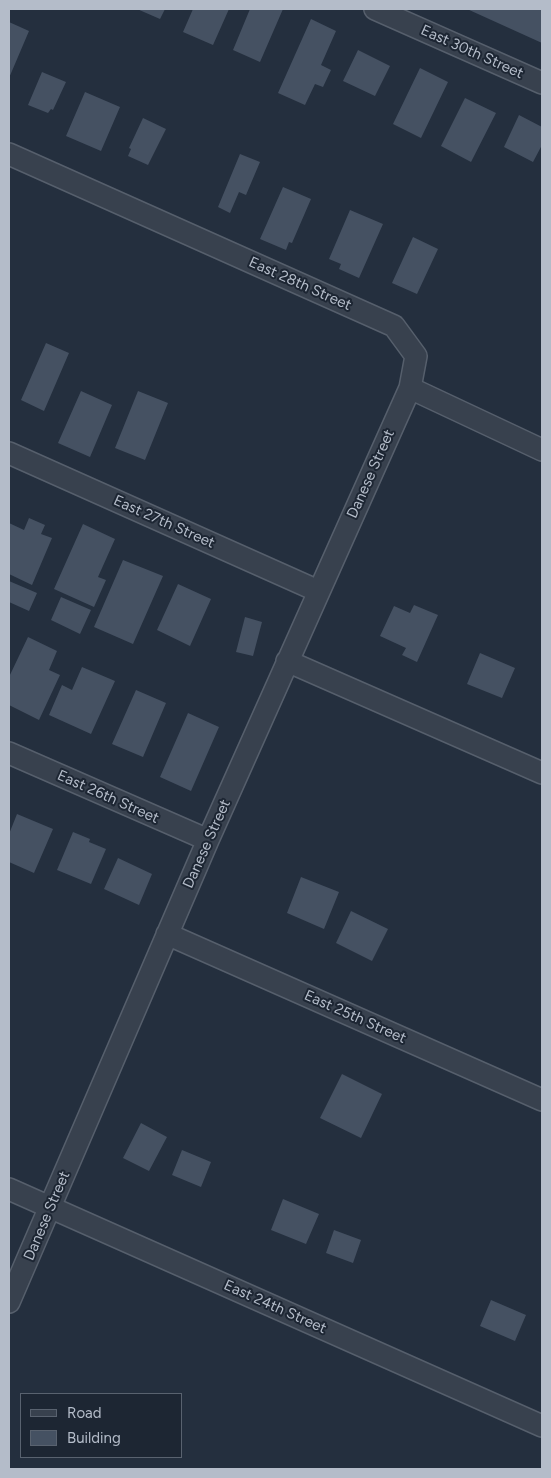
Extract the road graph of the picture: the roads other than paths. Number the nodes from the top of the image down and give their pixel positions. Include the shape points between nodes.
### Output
1 (375, 9) edge
2 (542, 83) edge
3 (9, 154) edge
4 (410, 388) junction
5 (542, 450) edge
6 (9, 453) edge
7 (318, 591) junction
8 (287, 661) junction
9 (9, 753) edge
10 (542, 773) edge
11 (208, 840) junction
12 (167, 934) junction
13 (542, 1100) edge
14 (9, 1189) edge
15 (50, 1207) junction
16 (9, 1302) edge
17 (542, 1426) edge

1 - 2 street, East 30th Street
3 - 4 street, East 28th Street via 394,326 416,356
4 - 5 street
4 - 7 street, Danese Street
6 - 7 street, East 27th Street
7 - 8 street, Danese Street
8 - 10 street
8 - 11 street, Danese Street
9 - 11 street, East 26th Street
11 - 12 street, Danese Street
12 - 13 street, East 25th Street
12 - 15 street, Danese Street
14 - 15 street, East 24th Street
15 - 16 street, Danese Street
15 - 17 street, East 24th Street

